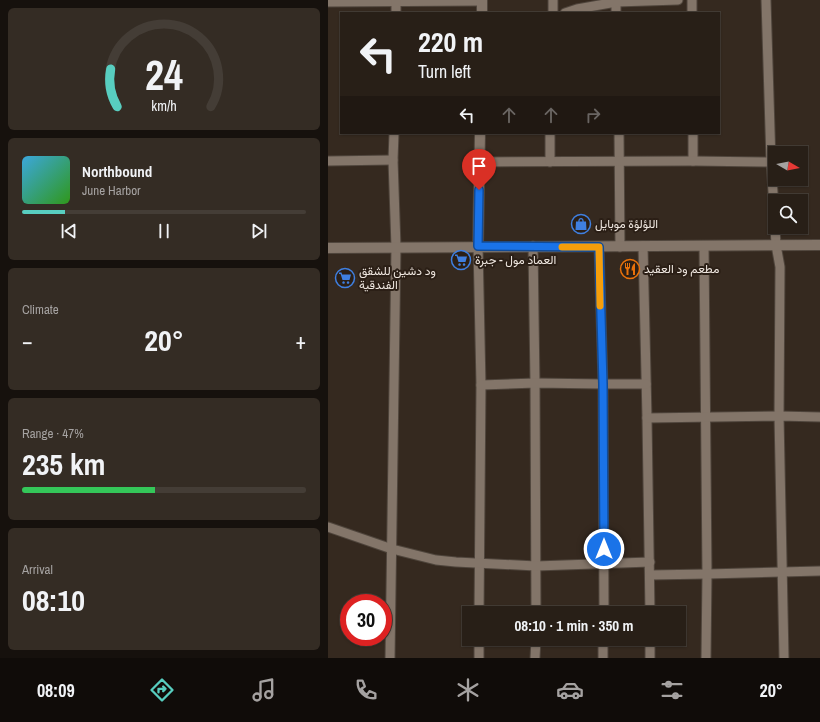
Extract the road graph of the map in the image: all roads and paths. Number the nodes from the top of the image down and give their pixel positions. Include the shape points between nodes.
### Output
1 (396, 0) edge
2 (482, 0) edge
3 (553, 0) edge
4 (678, 0) edge
5 (692, 0) edge
6 (766, 0) edge
7 (328, 2) edge
8 (616, 2) junction
9 (396, 12) edge
10 (482, 12) edge
11 (553, 12) edge
12 (568, 12) edge
13 (616, 12) edge
14 (692, 12) edge
15 (394, 134) edge
16 (480, 134) edge
17 (550, 134) edge
18 (619, 134) edge
19 (693, 134) edge
20 (771, 146) edge
21 (393, 160) junction
22 (328, 161) edge
23 (693, 161) junction
24 (480, 162) junction
25 (550, 162) junction
26 (620, 162) junction
27 (768, 162) edge
28 (775, 234) edge
29 (776, 245) junction
30 (478, 246) junction
31 (533, 246) junction
32 (643, 246) junction
33 (704, 246) junction
34 (820, 246) edge
35 (396, 247) junction
36 (599, 247) junction
37 (620, 247) junction
38 (328, 248) edge
39 (535, 383) junction
40 (481, 384) junction
41 (603, 384) junction
42 (646, 384) junction
43 (779, 416) junction
44 (705, 417) junction
45 (820, 417) edge
46 (647, 418) junction
47 (328, 527) edge
48 (392, 548) junction
49 (650, 562) junction
50 (480, 563) junction
51 (604, 563) junction
52 (536, 566) junction
53 (820, 571) edge
54 (782, 572) junction
55 (707, 574) junction
56 (650, 575) junction
57 (479, 606) edge
58 (536, 606) edge
59 (604, 606) edge
60 (650, 606) edge
61 (479, 646) edge
62 (536, 646) edge
63 (603, 646) edge
64 (650, 646) edge
65 (390, 658) edge
66 (479, 658) edge
67 (535, 658) edge
68 (603, 658) edge
69 (650, 658) edge
70 (706, 658) edge
71 (784, 658) edge

1 - 2 street
1 - 7 street
1 - 9 street
2 - 10 street
3 - 11 street
4 - 8 street
5 - 14 street
6 - 20 street
8 - 12 street
8 - 13 street
15 - 21 street
16 - 24 street
17 - 25 street
18 - 26 street
19 - 23 street
21 - 22 street
21 - 35 street
23 - 26 street
23 - 27 street
24 - 25 street
24 - 30 street
25 - 26 street
26 - 37 street
28 - 29 street
29 - 33 street
29 - 34 street
29 - 43 street via 780,267
30 - 31 street
30 - 35 street
30 - 40 street
31 - 36 street
31 - 39 street
32 - 33 street
32 - 37 street
32 - 42 street
33 - 44 street
35 - 38 street
35 - 48 street
36 - 37 street
36 - 41 street
39 - 40 street
39 - 41 street
39 - 52 street
40 - 50 street
41 - 42 street
41 - 51 street
42 - 46 street
43 - 44 street
43 - 45 street
43 - 54 street
44 - 46 street
44 - 55 street
46 - 49 street
47 - 48 street
48 - 50 street via 436,560
48 - 65 street
49 - 51 street
49 - 56 street
50 - 52 street
50 - 57 street
51 - 52 street
51 - 59 street
52 - 58 street
53 - 54 street
54 - 55 street
54 - 71 street
55 - 56 street
55 - 70 street
56 - 60 street
61 - 66 street
62 - 67 street
63 - 68 street
64 - 69 street

